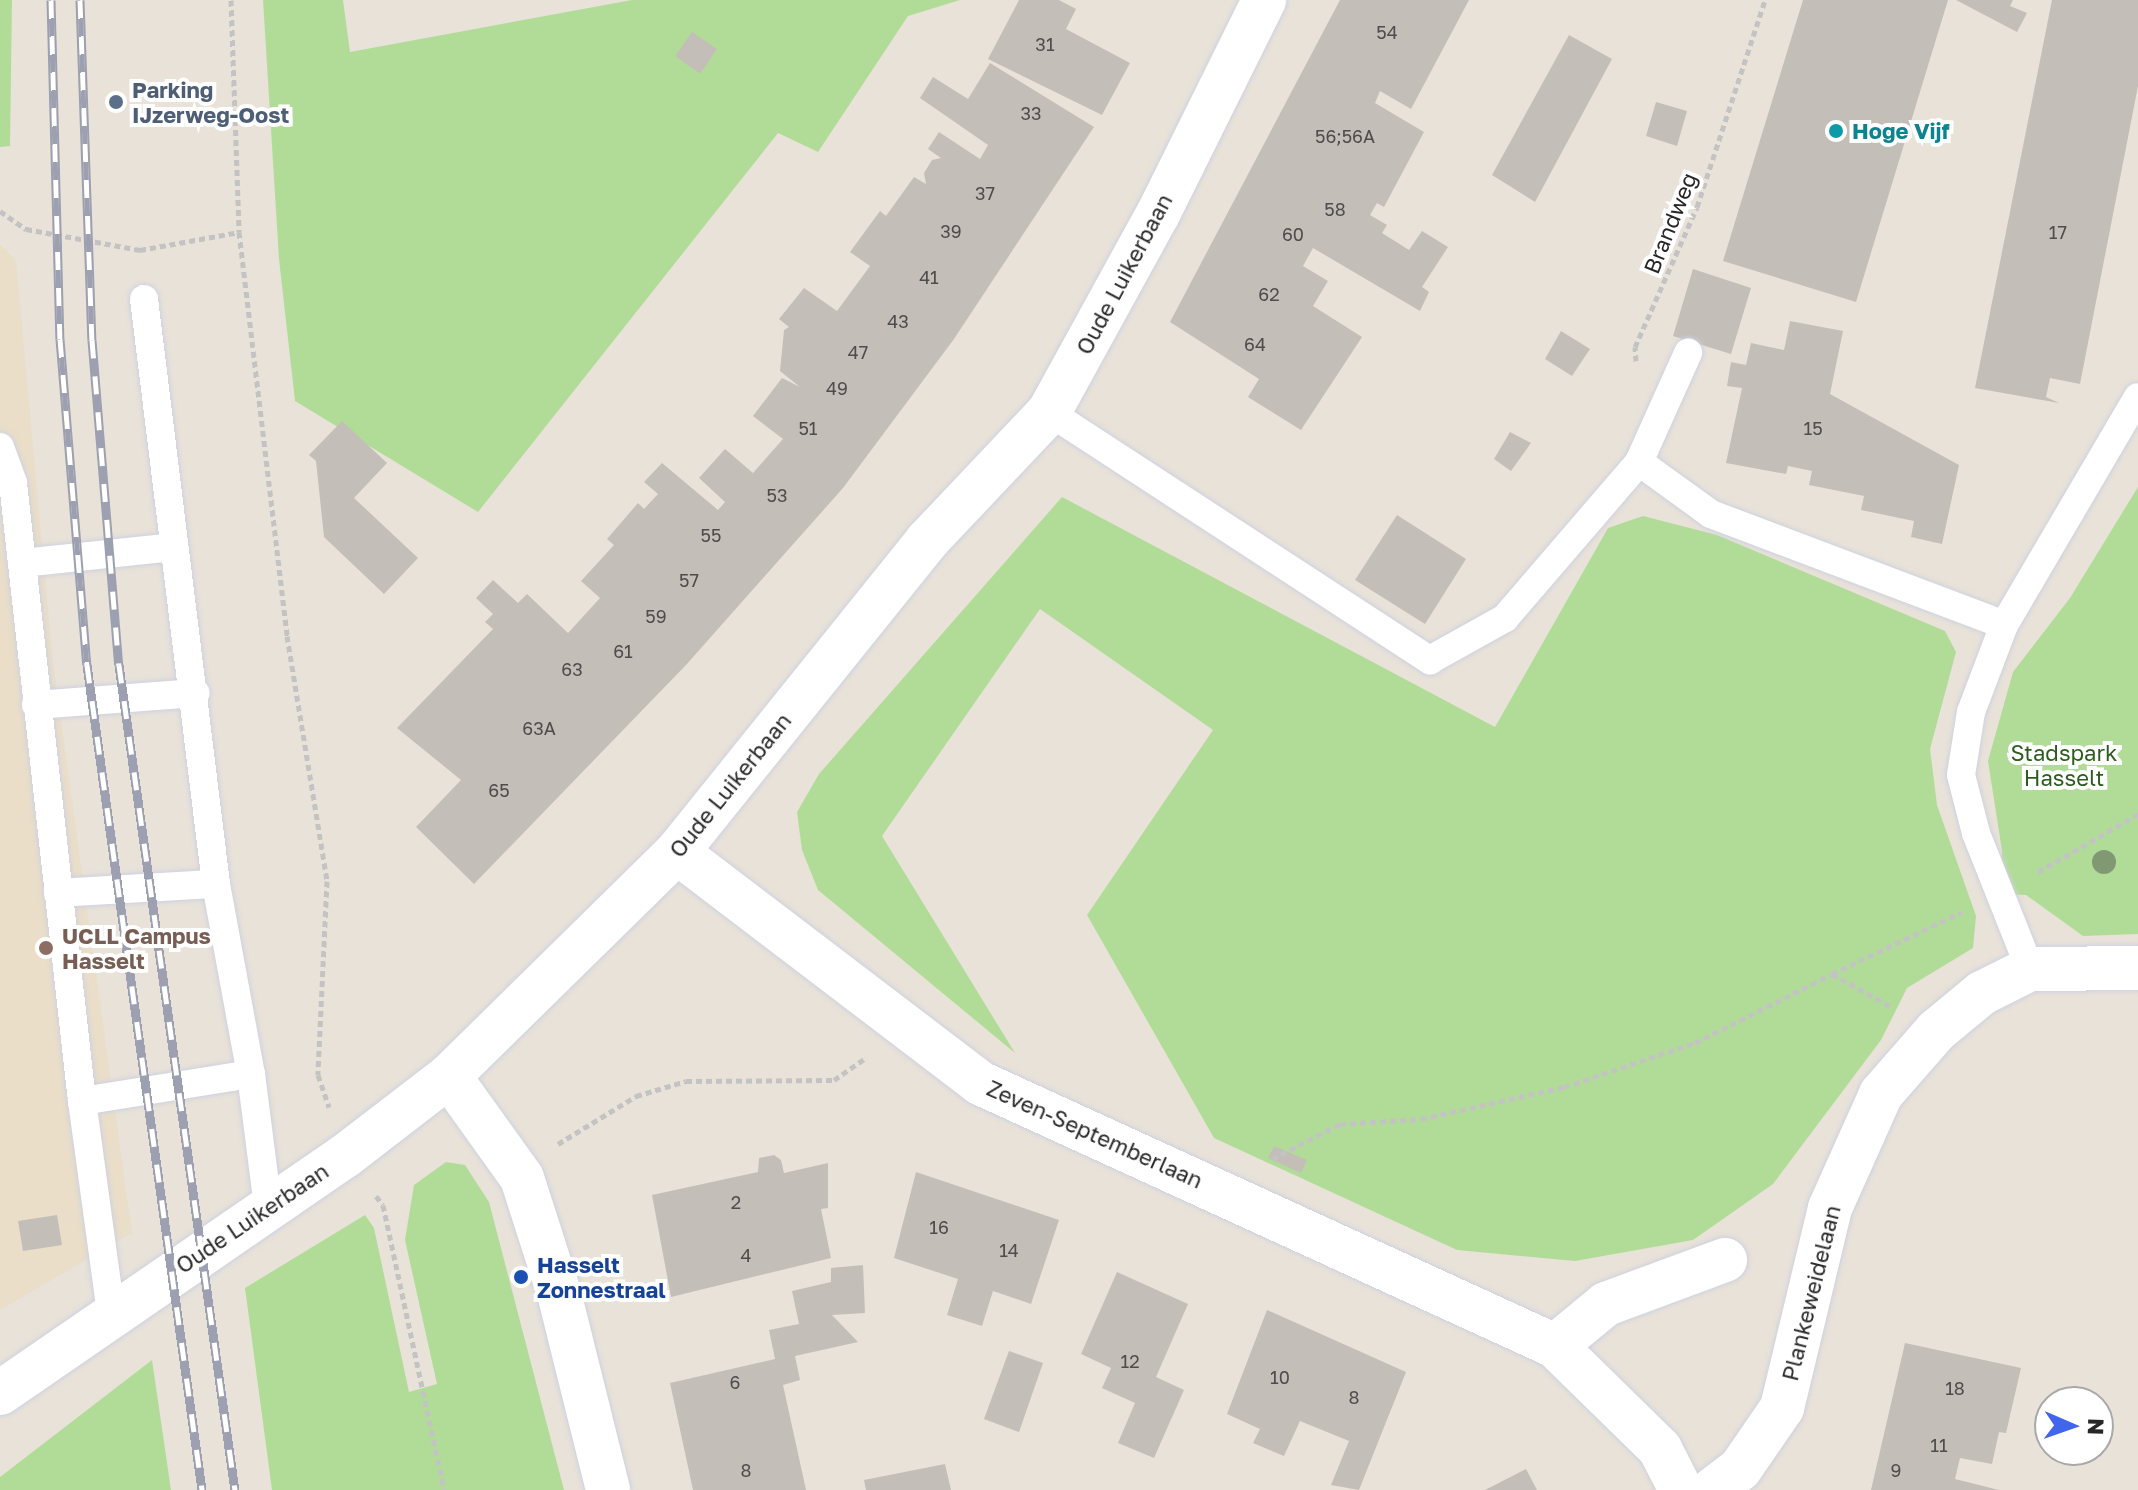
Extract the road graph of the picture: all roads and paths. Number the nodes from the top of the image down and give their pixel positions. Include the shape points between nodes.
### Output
1 (231, 0) edge
2 (1264, 0) edge
3 (1765, 0) edge
4 (0, 211) edge
5 (239, 232) junction
6 (144, 299) dead end
7 (1688, 353) dead end
8 (1636, 376) dead end
9 (2138, 397) edge
10 (1049, 412) junction
11 (0, 447) edge
12 (1639, 462) junction
13 (173, 547) junction
14 (22, 563) junction
15 (2004, 625) junction
16 (196, 693) junction
17 (36, 705) junction
18 (2138, 814) edge
19 (677, 852) junction
20 (216, 884) junction
21 (58, 893) junction
22 (2000, 894) junction
23 (2138, 968) edge
24 (2030, 969) junction
25 (1832, 974) junction
26 (908, 1028) junction
27 (1936, 1031) junction
28 (251, 1074) junction
29 (449, 1076) junction
30 (82, 1101) junction
31 (345, 1156) junction
32 (1272, 1160) dead end
33 (522, 1178) junction
34 (268, 1206) junction
35 (1725, 1260) dead end
36 (111, 1314) junction
37 (1555, 1346) junction
38 (0, 1393) edge
39 (444, 1490) edge
40 (608, 1490) edge
41 (1681, 1490) edge
42 (1712, 1490) edge

1 - 5 path
2 - 10 street, Oude Luikerbaan via 1158,214
3 - 8 path, Brandweg via 1697,207 1635,347
4 - 5 path via 26,229 140,250
5 - 31 path via 287,636 327,881 318,1075
6 - 13 lane
7 - 12 lane
9 - 15 lane
10 - 12 lane via 1430,660 1505,618
10 - 19 street, Oude Luikerbaan via 927,541
11 - 14 lane via 13,483
12 - 15 lane via 1711,514
13 - 14 lane
13 - 16 lane
14 - 17 lane
15 - 22 lane via 1971,712 1961,775
16 - 17 lane
16 - 20 lane
17 - 21 lane
18 - 22 path
19 - 26 street, Zeven-Septemberlaan
19 - 29 street, Oude Luikerbaan
20 - 21 lane
20 - 28 lane
21 - 30 lane
22 - 24 lane
22 - 25 path
23 - 24 street, Plankeweidelaan
24 - 27 street, Plankeweidelaan via 1982,993
25 - 27 path
25 - 32 path via 1695,1043 1564,1087 1421,1119 1340,1124
26 - 33 path via 834,1080 686,1081 636,1096 567,1136
26 - 37 street, Zeven-Septemberlaan via 980,1083
27 - 42 street, Plankeweidelaan via 1881,1094 1830,1208 1782,1408 1740,1469
28 - 30 lane
28 - 34 lane
29 - 31 street, Oude Luikerbaan
29 - 33 street
30 - 36 lane
31 - 34 street, Oude Luikerbaan
31 - 39 path via 383,1205
33 - 40 street via 559,1293
34 - 36 street, Oude Luikerbaan
35 - 37 street via 1606,1304
36 - 38 street, Oude Luikerbaan
37 - 41 street, Zeven-Septemberlaan via 1660,1449

